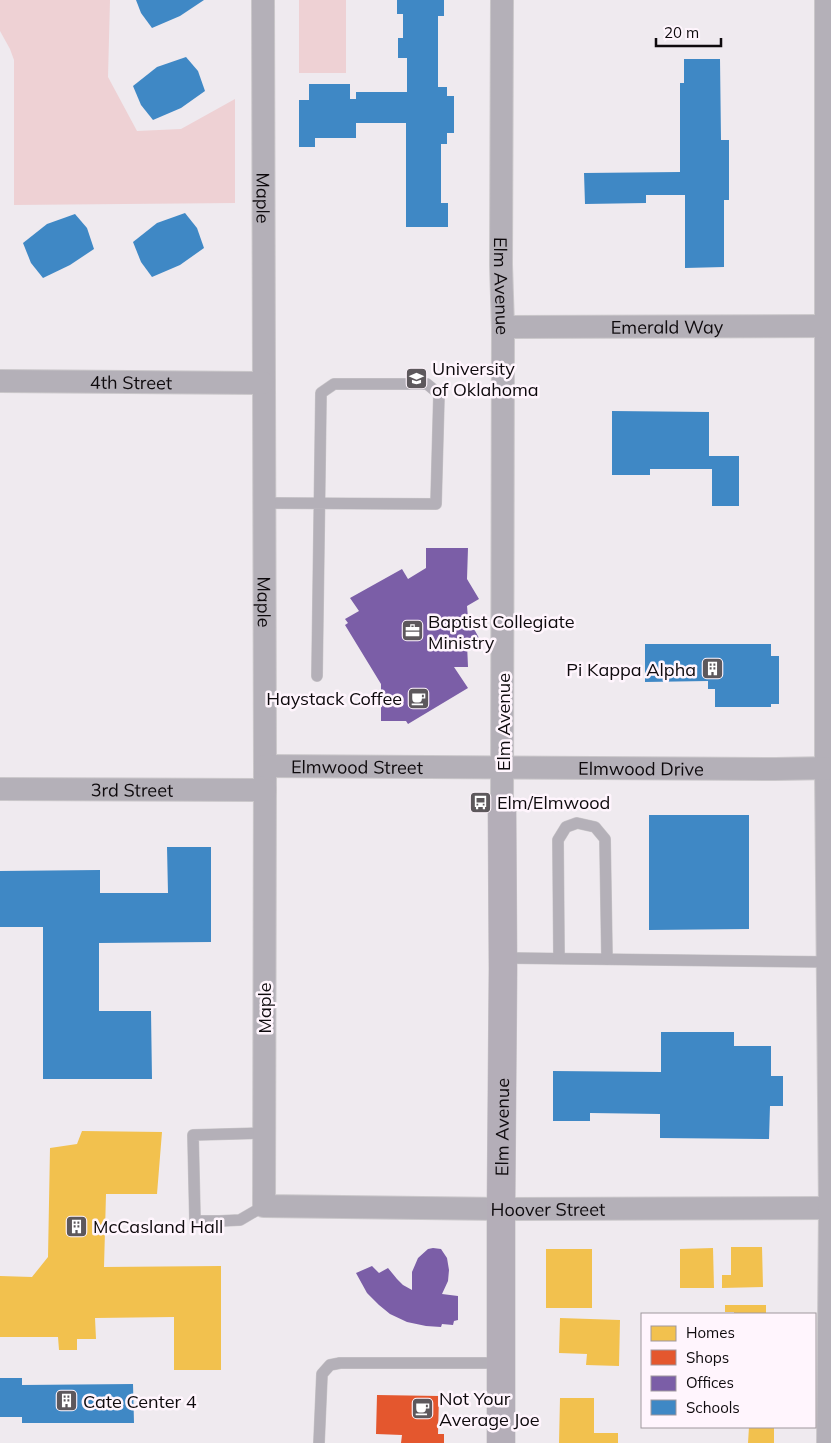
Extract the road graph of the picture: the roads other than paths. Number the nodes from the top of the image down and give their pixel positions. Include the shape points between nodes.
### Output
1 (263, 0) edge
2 (502, 0) edge
3 (826, 0) edge
4 (829, 227) edge
5 (829, 326) edge
6 (503, 327) junction
7 (0, 381) edge
8 (263, 383) junction
9 (264, 502) junction
10 (320, 502) junction
11 (317, 676) dead end
12 (265, 766) junction
13 (450, 767) joint
14 (502, 767) junction
15 (828, 768) edge
16 (0, 790) edge
17 (265, 790) junction
18 (502, 806) joint
19 (503, 958) junction
20 (559, 958) junction
21 (606, 959) junction
22 (829, 962) edge
23 (830, 1121) edge
24 (264, 1133) junction
25 (264, 1206) junction
26 (830, 1208) edge
27 (501, 1209) junction
28 (830, 1342) edge
29 (501, 1363) junction
30 (319, 1443) edge
31 (501, 1443) edge
32 (828, 1443) edge

1 - 8 street, Maple
2 - 6 street, Elm Avenue
3 - 4 street
4 - 5 street
5 - 6 street, Emerald Way
5 - 15 street
6 - 14 street, Elm Avenue
7 - 8 street, 4th Street
8 - 9 street, Maple
9 - 10 lane
9 - 12 street, Maple
10 - 10 lane via 436,504 439,394 427,384 334,384 320,393
10 - 11 lane
12 - 13 street, Elmwood Street
12 - 17 street, Maple
13 - 14 street, Elmwood Drive
14 - 15 street, Elmwood Drive
14 - 18 street, Elm Avenue
15 - 22 street
16 - 17 street, 3rd Street
17 - 24 street, Maple
18 - 19 street, Elm Avenue
19 - 20 lane
19 - 27 street, Elm Avenue
20 - 21 lane
20 - 21 lane via 558,840 566,827 577,823 595,827 605,839
21 - 22 lane
22 - 23 street
23 - 26 street
24 - 25 street, Maple
24 - 25 lane via 193,1135 195,1221 240,1220
25 - 27 street, Hoover Street
26 - 27 street, Hoover Street
26 - 28 street
27 - 29 street, Elm Avenue
28 - 32 street
29 - 30 lane via 340,1363 330,1366 322,1374
29 - 31 street, Elm Avenue

